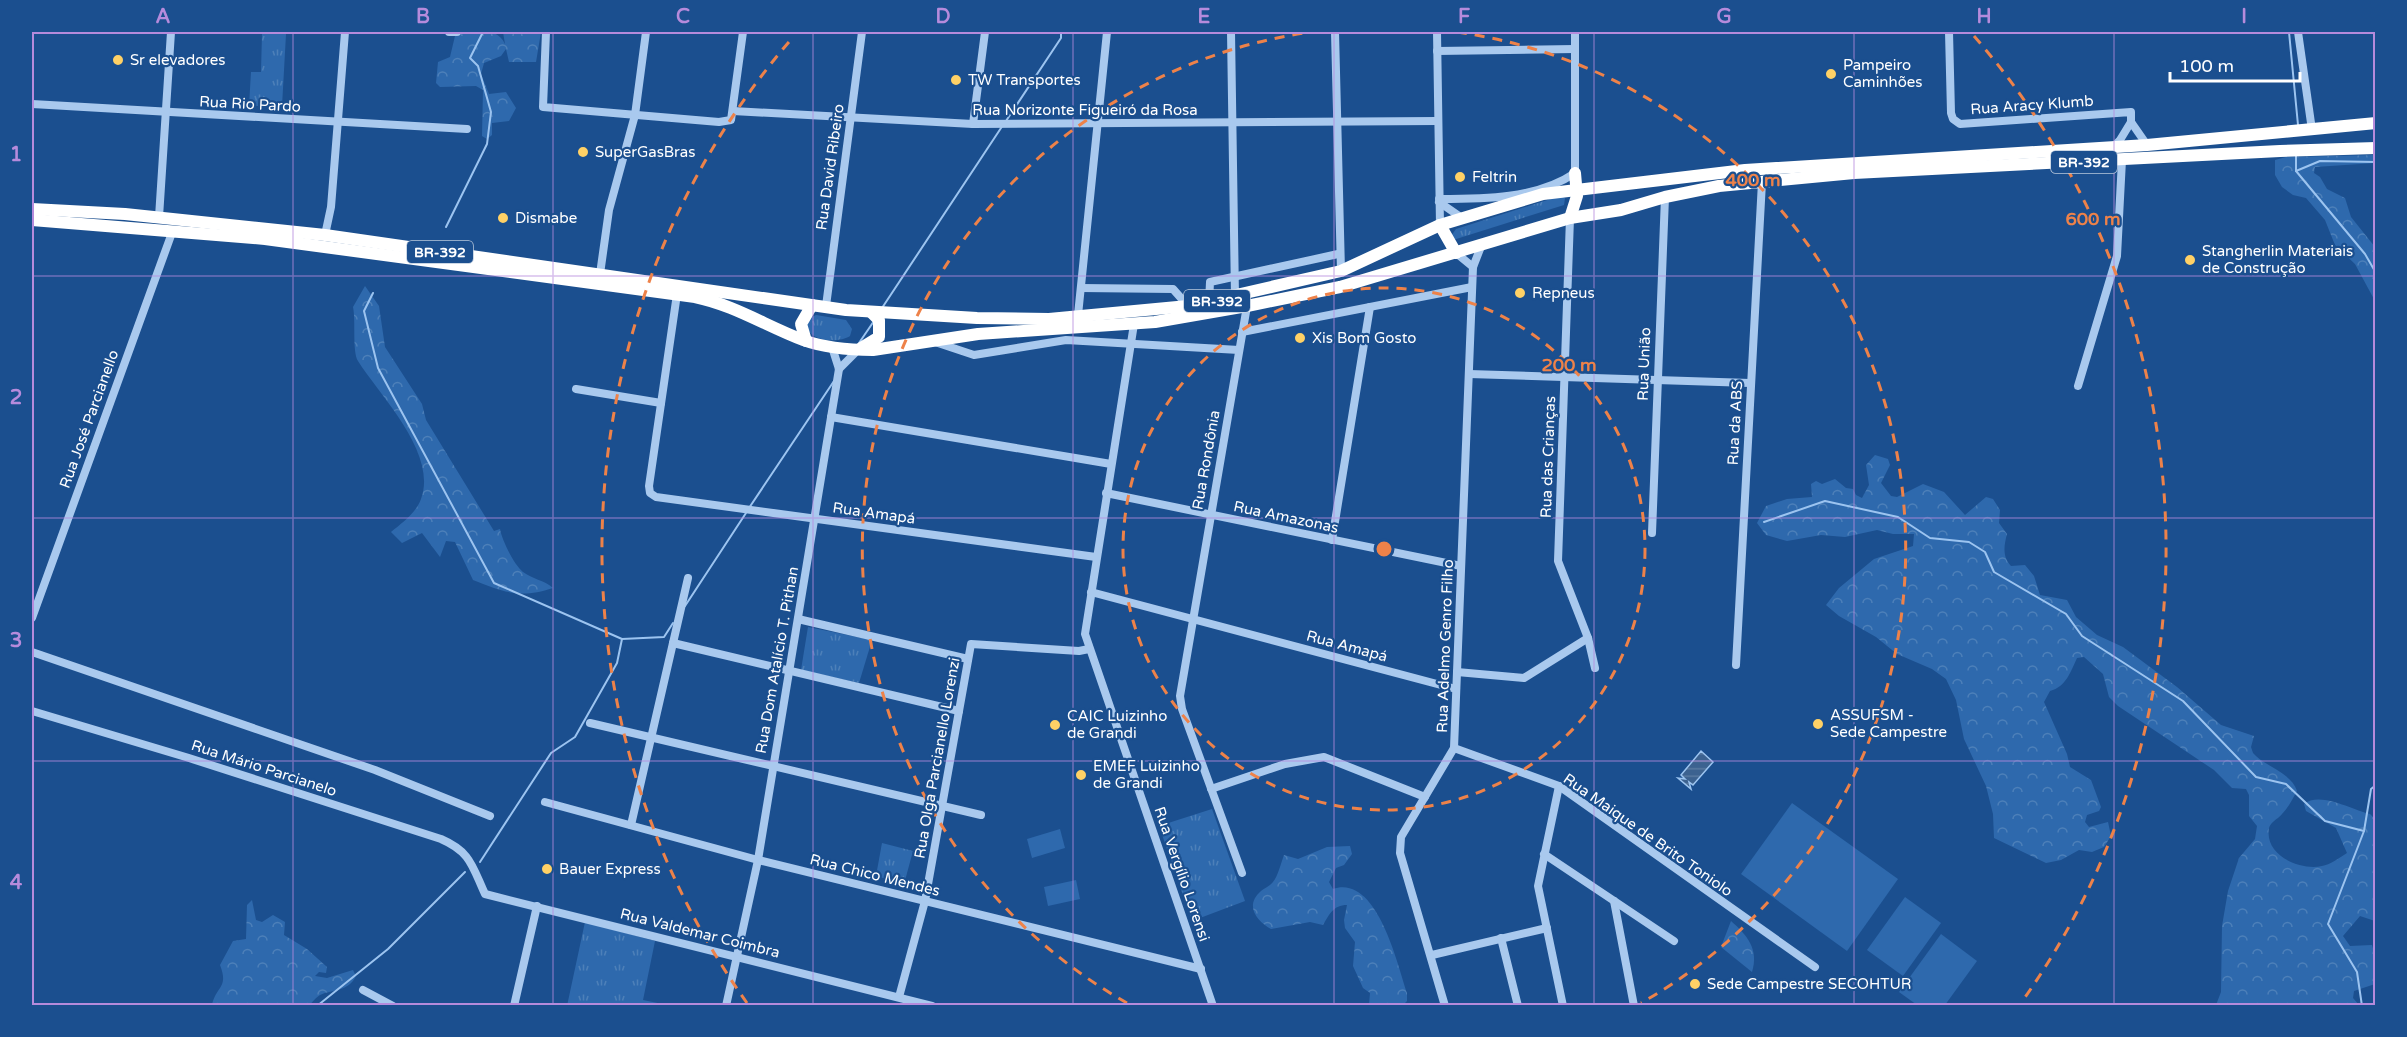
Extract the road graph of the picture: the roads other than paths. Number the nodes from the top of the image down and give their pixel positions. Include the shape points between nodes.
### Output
1 (171, 32) edge
2 (345, 32) edge
3 (449, 32) edge
4 (457, 32) edge
5 (546, 32) edge
6 (646, 32) edge
7 (743, 32) edge
8 (862, 32) edge
9 (985, 32) edge
10 (1107, 32) edge
11 (1231, 32) edge
12 (1335, 32) edge
13 (1437, 32) edge
14 (1575, 32) edge
15 (1949, 32) edge
16 (2298, 32) edge
17 (1575, 49) junction
18 (1437, 51) junction
19 (32, 104) edge
20 (167, 113) junction
21 (635, 115) junction
22 (732, 115) junction
23 (852, 118) junction
24 (1438, 121) junction
25 (339, 122) junction
26 (1336, 122) junction
27 (2131, 122) junction
28 (1231, 123) junction
29 (2376, 123) edge
30 (973, 124) junction
31 (1097, 124) junction
32 (467, 129) dead end
33 (2312, 130) junction
34 (2147, 145) junction
35 (2112, 148) junction
36 (2376, 148) edge
37 (2122, 160) junction
38 (1576, 182) junction
39 (1762, 182) junction
40 (1562, 192) junction
41 (1665, 197) junction
42 (1439, 201) junction
43 (1574, 205) junction
44 (32, 209) edge
45 (159, 217) junction
46 (1462, 218) junction
47 (1566, 219) junction
48 (32, 220) edge
49 (1440, 225) junction
50 (173, 230) junction
51 (325, 235) junction
52 (1485, 242) junction
53 (1456, 253) junction
54 (1338, 254) junction
55 (1473, 267) junction
56 (1341, 271) junction
57 (600, 274) junction
58 (1235, 276) junction
59 (1472, 287) junction
60 (1081, 288) junction
61 (677, 294) junction
62 (1235, 297) junction
63 (1209, 303) junction
64 (812, 305) junction
65 (826, 306) junction
66 (1188, 306) junction
67 (1247, 306) junction
68 (1370, 307) junction
69 (871, 312) junction
70 (1078, 315) junction
71 (1134, 324) junction
72 (1242, 332) junction
73 (956, 337) junction
74 (929, 340) junction
75 (806, 341) junction
76 (1130, 343) junction
77 (832, 346) junction
78 (858, 350) junction
79 (1239, 350) junction
80 (964, 354) junction
81 (839, 369) junction
82 (1469, 374) junction
83 (1565, 377) junction
84 (1657, 380) junction
85 (1750, 383) junction
86 (2078, 386) dead end
87 (576, 389) dead end
88 (661, 403) junction
89 (831, 417) junction
90 (1111, 464) junction
91 (1106, 493) junction
92 (1210, 515) junction
93 (815, 519) junction
94 (1652, 533) dead end
95 (1332, 540) junction
96 (1096, 557) junction
97 (1461, 566) junction
98 (688, 579) dead end
99 (1091, 592) junction
100 (32, 618) edge
101 (798, 619) junction
102 (1194, 619) junction
103 (1588, 639) junction
104 (673, 643) junction
105 (1089, 649) junction
106 (32, 652) edge
107 (968, 659) junction
108 (1736, 665) dead end
109 (1595, 668) dead end
110 (789, 671) junction
111 (1457, 672) junction
112 (1456, 689) junction
113 (32, 711) edge
114 (959, 711) junction
115 (591, 723) dead end
116 (652, 737) junction
117 (1454, 748) junction
118 (773, 766) junction
119 (1559, 786) junction
120 (1211, 789) junction
121 (1425, 797) junction
122 (545, 802) dead end
123 (942, 806) junction
124 (981, 815) dead end
125 (490, 816) dead end
126 (632, 825) junction
127 (1544, 854) junction
128 (758, 860) junction
129 (474, 871) joint
130 (1242, 873) dead end
131 (925, 901) junction
132 (1614, 902) junction
133 (537, 906) junction
134 (1547, 928) junction
135 (1501, 938) junction
136 (1674, 941) dead end
137 (737, 955) junction
138 (1432, 955) junction
139 (1815, 968) dead end
140 (1201, 969) junction
141 (363, 990) dead end
142 (899, 997) junction
143 (393, 1005) edge
144 (514, 1005) edge
145 (726, 1005) edge
146 (932, 1005) edge
147 (1213, 1005) edge
148 (1445, 1005) edge
149 (1518, 1005) edge
150 (1563, 1005) edge
151 (1634, 1005) edge

1 - 20 street
2 - 25 street
3 - 4 street
5 - 21 street, Rua Norizonte Figueiró da Rosa via 543,107
6 - 21 street
7 - 22 street
8 - 23 street, Rua David Ribeiro
9 - 30 street
10 - 31 street
11 - 28 street
12 - 26 street
13 - 18 street
14 - 17 street
15 - 27 street, Rua Aracy Klumb via 1951,113 1960,124 2131,112
16 - 33 street
17 - 18 street
17 - 38 street
18 - 24 street
19 - 20 street, Rua Rio Pardo
20 - 25 street, Rua Rio Pardo
20 - 45 street
21 - 22 street, Rua Norizonte Figueiró da Rosa via 719,122
21 - 57 street via 609,210
22 - 23 street, Rua Norizonte Figueiró da Rosa
23 - 30 street, Rua Norizonte Figueiró da Rosa
23 - 65 street, Rua David Ribeiro
24 - 26 street, Rua Norizonte Figueiró da Rosa
24 - 42 street
25 - 32 street, Rua Rio Pardo
25 - 51 street
26 - 28 street, Rua Norizonte Figueiró da Rosa
26 - 54 street
27 - 34 street
27 - 35 street
28 - 31 street, Rua Norizonte Figueiró da Rosa
28 - 58 street
29 - 33 highway, BR-392
30 - 31 street, Rua Norizonte Figueiró da Rosa
31 - 60 street
33 - 34 highway, BR-392
34 - 35 highway, BR-392
35 - 38 highway, BR-392 / BR-392 via 1745,170 1594,189
36 - 37 highway, BR-392
37 - 39 highway, BR-392 via 1854,173
37 - 86 street via 2117,256
38 - 40 highway, BR-392
38 - 40 highway
38 - 42 street via 1564,180 1519,194 1483,199
38 - 43 highway
39 - 41 highway, BR-392
39 - 85 street, Rua da ABS
40 - 43 highway via 1571,197
40 - 46 highway, BR-392
41 - 47 highway, BR-392 via 1621,210
41 - 84 street, Rua União
42 - 46 street
42 - 49 street
43 - 47 highway
44 - 45 highway, BR-392
45 - 51 highway, BR-392
46 - 49 highway, BR-392
47 - 52 highway, BR-392
47 - 83 street, Rua das Crianças
48 - 50 highway, BR-392
49 - 53 highway
49 - 56 highway, BR-392
50 - 61 highway, BR-392 via 352,249
50 - 100 street, Rua José Parcianello
51 - 57 highway, BR-392
52 - 53 highway, BR-392
52 - 55 street, Rua Adelmo Genro Filho via 1480,245
53 - 55 street
53 - 67 highway, BR-392 via 1340,287
54 - 56 street
54 - 58 street
55 - 59 street, Rua Adelmo Genro Filho
56 - 62 highway, BR-392
57 - 64 highway, BR-392
58 - 62 street
58 - 63 street via 1210,282
59 - 68 street
59 - 82 street, Rua Adelmo Genro Filho
60 - 66 street via 1173,289
60 - 70 street
61 - 75 highway, BR-392 via 719,302
61 - 88 street
62 - 63 highway, BR-392
63 - 66 highway, BR-392
64 - 65 highway, BR-392
64 - 75 highway via 801,324
65 - 69 highway, BR-392
66 - 70 highway, BR-392
67 - 71 highway, BR-392
67 - 72 street, Rua Rondônia
68 - 72 street
68 - 95 street
69 - 70 highway, BR-392 via 977,318 1049,319
69 - 78 highway via 879,320 879,337
71 - 73 highway, BR-392
71 - 76 street
72 - 79 street, Rua Rondônia
73 - 74 highway, BR-392
73 - 80 street
74 - 78 highway, BR-392
74 - 80 street
75 - 77 highway, BR-392
76 - 79 street
76 - 80 street via 1066,340 995,354
76 - 90 street
77 - 78 highway, BR-392
77 - 81 street
78 - 81 street
79 - 92 street, Rua Rondônia
81 - 89 street, Rua Dom Atalício T. Pithan
82 - 83 street
82 - 97 street, Rua Adelmo Genro Filho
83 - 84 street
83 - 103 street, Rua das Crianças via 1558,561
84 - 85 street
84 - 94 street, Rua União
85 - 108 street, Rua da ABS
87 - 88 street
88 - 93 street, Rua Amapá via 650,493 656,497
89 - 90 street
89 - 93 street, Rua Dom Atalício T. Pithan
90 - 91 street
91 - 92 street, Rua Amazonas
91 - 96 street
92 - 95 street, Rua Amazonas
92 - 102 street, Rua Rondônia
93 - 96 street, Rua Amapá
93 - 101 street, Rua Dom Atalício T. Pithan
95 - 97 street, Rua Amazonas
96 - 99 street
97 - 111 street, Rua Adelmo Genro Filho
98 - 104 street
99 - 102 street, Rua Amapá
99 - 105 street via 1085,634
101 - 107 street
101 - 110 street, Rua Dom Atalício T. Pithan
102 - 112 street, Rua Amapá
102 - 120 street, Rua Rondônia via 1180,696
103 - 109 street, Rua das Crianças
103 - 111 street via 1524,678
104 - 110 street
104 - 116 street
105 - 107 street, Rua Olga Parcianello Lorenzi via 971,644
105 - 140 street, Rua Vergílio Lorensi
106 - 125 street via 375,770
107 - 114 street, Rua Olga Parcianello Lorenzi
110 - 114 street
110 - 118 street, Rua Dom Atalício T. Pithan
111 - 112 street, Rua Adelmo Genro Filho
112 - 117 street, Rua Adelmo Genro Filho
113 - 129 street, Rua Mário Parcianelo via 441,839 459,847
114 - 123 street, Rua Olga Parcianello Lorenzi
115 - 116 street
116 - 118 street
116 - 126 street
117 - 119 street, Rua Maique de Brito Toniolo
117 - 121 street, Rua Adelmo Genro Filho
118 - 123 street
118 - 128 street, Rua Dom Atalício T. Pithan
119 - 127 street
119 - 139 street, Rua Maique de Brito Toniolo
120 - 121 street via 1285,764 1324,757
120 - 130 street, Rua Rondônia
121 - 138 street, Rua Adelmo Genro Filho via 1401,837 1400,853
122 - 126 street, Rua Chico Mendes
123 - 124 street
123 - 131 street, Rua Olga Parcianello Lorenzi
126 - 128 street, Rua Chico Mendes
127 - 132 street
127 - 134 street via 1538,886
128 - 131 street, Rua Chico Mendes
128 - 137 street, Rua Dom Atalício T. Pithan
129 - 133 street, Rua Valdemar Coimbra via 485,894
131 - 140 street, Rua Chico Mendes
131 - 142 street, Rua Olga Parcianello Lorenzi
132 - 136 street
132 - 151 street
133 - 137 street, Rua Valdemar Coimbra
133 - 144 street
134 - 135 street
134 - 150 street
135 - 138 street
135 - 149 street
137 - 142 street, Rua Valdemar Coimbra
137 - 145 street, Rua Dom Atalício T. Pithan
138 - 148 street, Rua Adelmo Genro Filho
140 - 147 street, Rua Vergílio Lorensi
141 - 143 street
142 - 146 street, Rua Valdemar Coimbra

